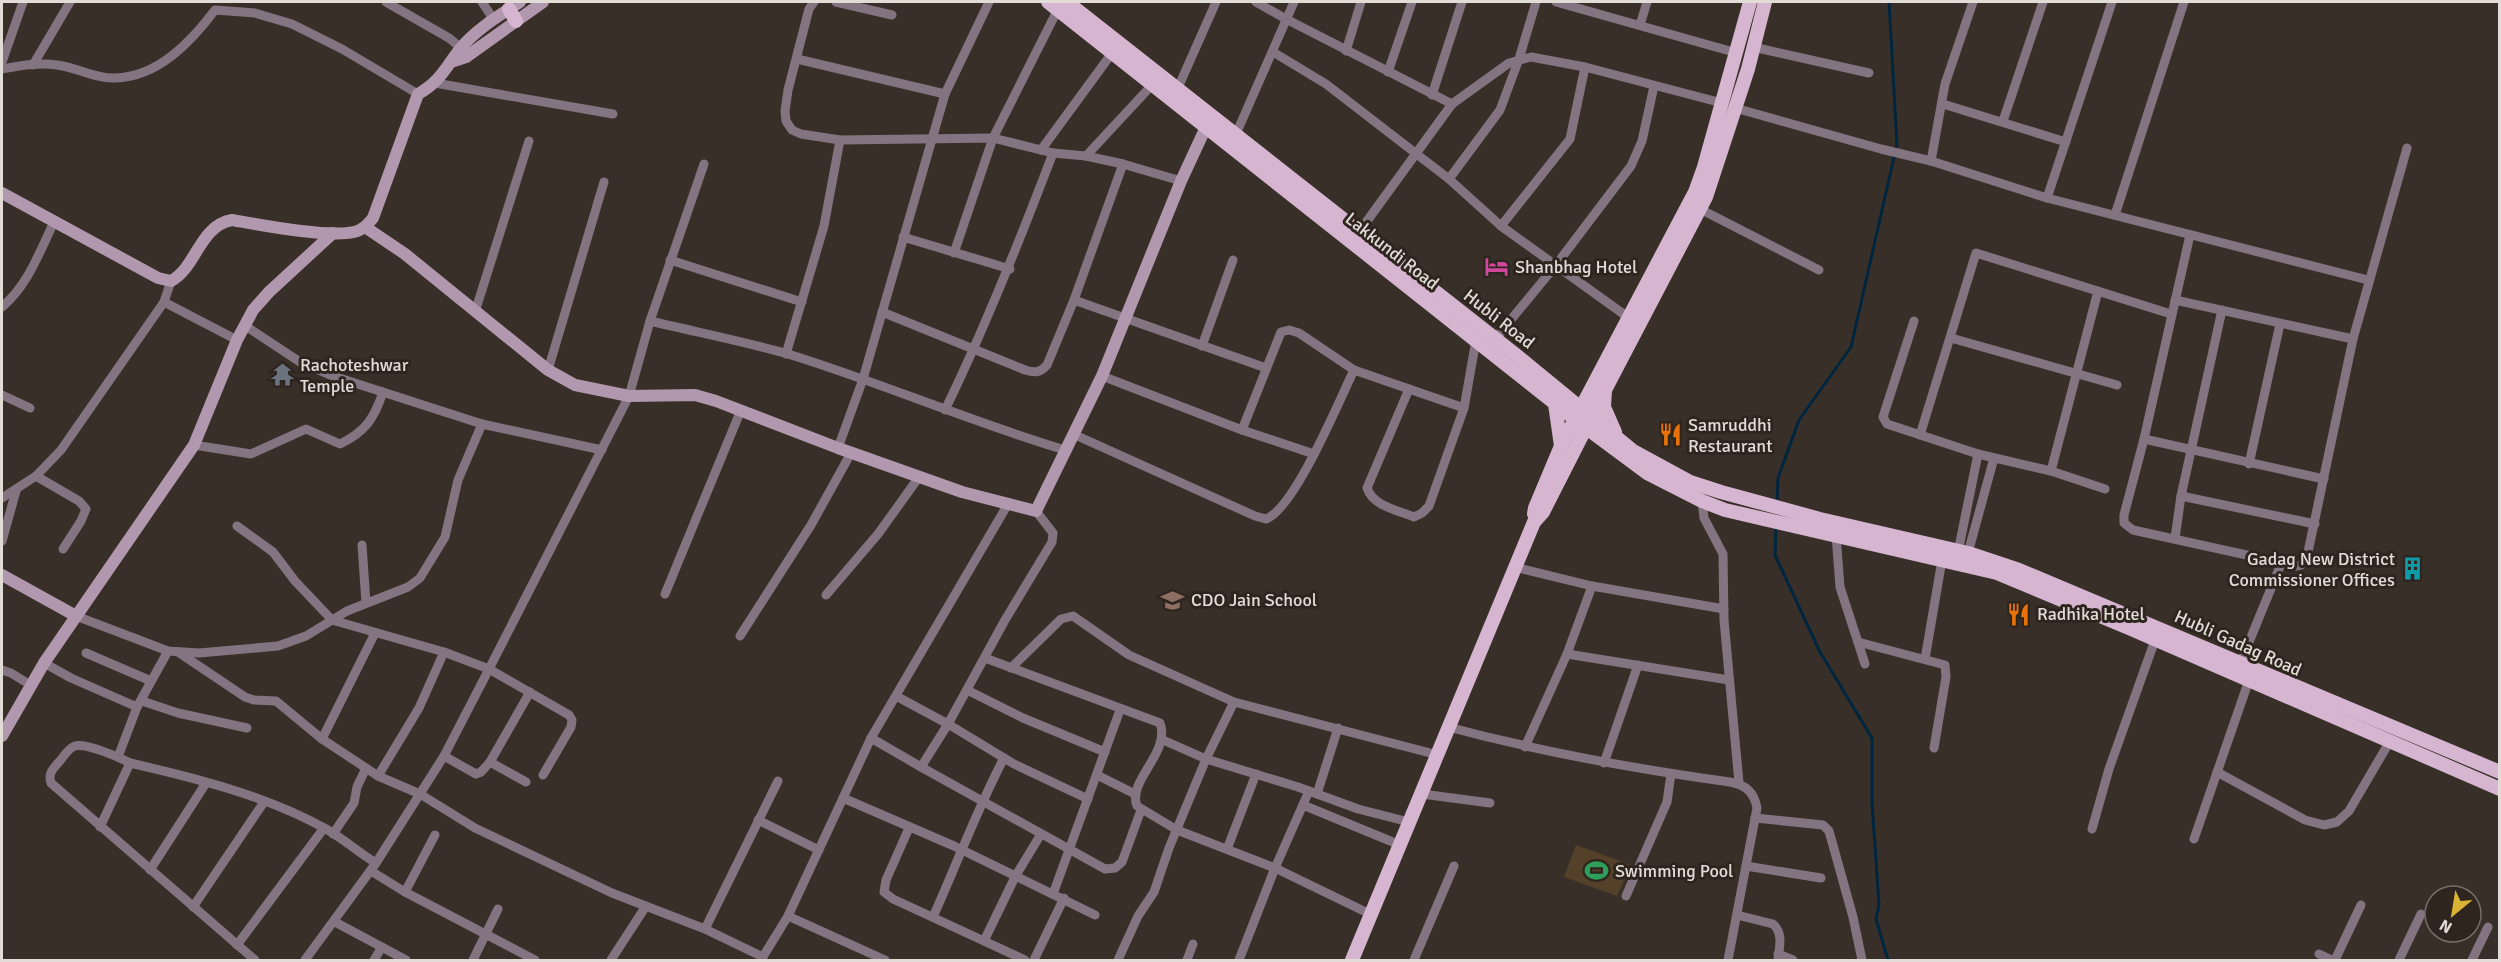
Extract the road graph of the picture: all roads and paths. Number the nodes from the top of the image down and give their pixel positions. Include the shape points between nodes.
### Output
1 (23, 2) edge
2 (70, 2) edge
3 (386, 2) edge
4 (482, 2) edge
5 (543, 2) edge
6 (814, 2) edge
7 (840, 2) edge
8 (989, 2) edge
9 (1216, 2) edge
10 (1256, 2) edge
11 (1294, 2) edge
12 (1361, 2) edge
13 (1412, 2) edge
14 (1462, 2) edge
15 (1536, 2) edge
16 (1556, 2) edge
17 (1647, 2) edge
18 (1750, 2) edge
19 (1765, 2) edge
20 (1972, 2) edge
21 (2043, 2) edge
22 (2112, 2) edge
23 (2184, 2) edge
24 (1058, 4) edge
25 (217, 6) edge
26 (1589, 6) edge
27 (515, 10) edge
28 (892, 15) dead end
29 (1286, 19) junction
30 (494, 20) junction
31 (1640, 25) junction
32 (1754, 47) junction
33 (461, 48) junction
34 (1346, 51) junction
35 (1112, 52) junction
36 (1273, 52) junction
37 (1737, 53) junction
38 (797, 59) junction
39 (1520, 59) junction
40 (454, 61) junction
41 (2, 62) edge
42 (33, 65) junction
43 (1585, 67) junction
44 (2, 69) edge
45 (1388, 72) junction
46 (1869, 73) dead end
47 (435, 82) junction
48 (1152, 85) junction
49 (1654, 86) junction
50 (1178, 90) junction
51 (418, 94) junction
52 (945, 94) junction
53 (1432, 95) junction
54 (1452, 104) junction
55 (1943, 104) junction
56 (1729, 106) junction
57 (613, 114) dead end
58 (2003, 121) junction
59 (1206, 128) junction
60 (1236, 134) junction
61 (993, 138) junction
62 (934, 139) junction
63 (840, 140) junction
64 (529, 141) dead end
65 (2066, 142) junction
66 (2407, 148) dead end
67 (1041, 150) junction
68 (1053, 153) junction
69 (1417, 155) junction
70 (1086, 156) junction
71 (1931, 161) junction
72 (704, 164) dead end
73 (1123, 164) junction
74 (1449, 179) junction
75 (1181, 181) junction
76 (604, 182) dead end
77 (2, 193) edge
78 (2048, 198) junction
79 (1700, 209) junction
80 (2115, 215) junction
81 (54, 222) junction
82 (1501, 226) junction
83 (365, 227) junction
84 (1359, 232) junction
85 (333, 233) junction
86 (2190, 235) junction
87 (903, 237) junction
88 (954, 253) junction
89 (670, 260) junction
90 (1233, 260) dead end
91 (1556, 265) junction
92 (1010, 269) junction
93 (1819, 270) dead end
94 (2368, 280) junction
95 (171, 281) junction
96 (2098, 291) junction
97 (1074, 300) junction
98 (2175, 300) junction
99 (164, 302) junction
100 (802, 302) junction
101 (2, 307) edge
102 (2222, 310) junction
103 (475, 312) junction
104 (882, 312) junction
105 (2171, 314) junction
106 (1629, 318) junction
107 (1125, 319) junction
108 (650, 321) junction
109 (1914, 321) dead end
110 (2280, 324) junction
111 (244, 325) junction
112 (1951, 338) junction
113 (1495, 339) junction
114 (2353, 339) junction
115 (237, 340) junction
116 (1476, 340) junction
117 (1202, 346) junction
118 (974, 350) junction
119 (786, 354) junction
120 (1266, 368) junction
121 (548, 370) junction
122 (1354, 370) junction
123 (2077, 374) junction
124 (1102, 376) junction
125 (863, 379) junction
126 (2117, 385) dead end
127 (1600, 387) junction
128 (1409, 389) junction
129 (1559, 389) junction
130 (383, 392) junction
131 (2, 395) edge
132 (629, 396) junction
133 (1555, 404) junction
134 (30, 408) dead end
135 (1464, 408) junction
136 (741, 410) junction
137 (945, 410) junction
138 (1583, 417) junction
139 (482, 424) junction
140 (1242, 430) junction
141 (1073, 434) junction
142 (1920, 435) junction
143 (2144, 439) junction
144 (1614, 442) junction
145 (194, 445) junction
146 (838, 448) junction
147 (1567, 449) junction
148 (602, 450) junction
149 (1065, 450) junction
150 (2193, 450) junction
151 (851, 453) junction
152 (1314, 454) junction
153 (1978, 454) junction
154 (1994, 458) junction
155 (2249, 464) junction
156 (2051, 471) junction
157 (36, 476) junction
158 (920, 477) junction
159 (2324, 479) junction
160 (2105, 489) dead end
161 (16, 491) junction
162 (2181, 496) junction
163 (2, 498) edge
164 (1702, 501) junction
165 (1008, 504) junction
166 (1036, 511) junction
167 (1820, 519) joint
168 (2315, 524) junction
169 (237, 526) dead end
170 (1836, 535) junction
171 (2175, 538) junction
172 (2, 540) edge
173 (362, 545) dead end
174 (63, 549) dead end
175 (1963, 552) junction
176 (1942, 560) junction
177 (2281, 564) junction
178 (1514, 567) junction
179 (2, 575) edge
180 (1592, 586) junction
181 (665, 594) dead end
182 (826, 595) dead end
183 (366, 603) junction
184 (1724, 609) junction
185 (76, 616) junction
186 (332, 620) junction
187 (375, 633) junction
188 (740, 636) dead end
189 (2155, 640) junction
190 (1858, 642) junction
191 (173, 651) junction
192 (444, 652) junction
193 (86, 653) dead end
194 (1567, 654) junction
195 (985, 658) junction
196 (1925, 659) junction
197 (44, 663) junction
198 (1865, 664) dead end
199 (2240, 664) junction
200 (1638, 665) junction
201 (1011, 668) junction
202 (489, 669) junction
203 (2, 670) edge
204 (1730, 680) junction
205 (2249, 680) junction
206 (151, 681) junction
207 (32, 686) junction
208 (968, 690) junction
209 (530, 692) junction
210 (896, 696) junction
211 (1234, 702) junction
212 (139, 704) junction
213 (1120, 710) junction
214 (948, 724) junction
215 (1449, 727) junction
216 (247, 728) dead end
217 (1338, 728) junction
218 (2, 736) edge
219 (872, 738) junction
220 (322, 739) junction
221 (1163, 740) junction
222 (2390, 741) junction
223 (1525, 747) junction
224 (1934, 748) dead end
225 (1105, 752) junction
226 (1438, 755) junction
227 (444, 756) junction
228 (118, 757) junction
229 (1004, 758) junction
230 (1206, 759) junction
231 (490, 762) junction
232 (129, 763) junction
233 (1604, 763) junction
234 (921, 767) junction
235 (366, 768) junction
236 (2217, 772) junction
237 (2499, 772) edge
238 (1256, 774) junction
239 (1671, 774) junction
240 (543, 775) dead end
241 (1097, 775) junction
242 (378, 776) junction
243 (778, 781) dead end
244 (526, 782) dead end
245 (206, 783) junction
246 (1739, 783) junction
247 (2499, 789) edge
248 (1313, 792) junction
249 (420, 794) junction
250 (1135, 794) junction
251 (1422, 794) junction
252 (843, 798) junction
253 (1088, 799) junction
254 (981, 801) junction
255 (264, 802) junction
256 (1490, 803) dead end
257 (1303, 805) junction
258 (1141, 810) junction
259 (1755, 818) junction
260 (758, 820) junction
261 (1409, 822) junction
262 (100, 827) junction
263 (324, 828) junction
264 (909, 828) junction
265 (2092, 829) dead end
266 (1177, 830) junction
267 (333, 834) junction
268 (1041, 834) junction
269 (435, 836) dead end
270 (2194, 839) dead end
271 (1400, 845) junction
272 (1070, 849) junction
273 (1227, 849) junction
274 (819, 850) junction
275 (963, 850) junction
276 (1454, 866) dead end
277 (1746, 866) junction
278 (374, 867) junction
279 (1275, 868) junction
280 (150, 870) junction
281 (1015, 877) junction
282 (1821, 878) dead end
283 (405, 892) junction
284 (1053, 894) junction
285 (1626, 896) dead end
286 (1064, 898) junction
287 (2361, 905) dead end
288 (646, 906) junction
289 (193, 907) junction
290 (498, 909) dead end
291 (1370, 914) junction
292 (2421, 914) dead end
293 (1095, 915) dead end
294 (1737, 915) junction
295 (788, 916) junction
296 (933, 917) junction
297 (335, 922) junction
298 (2488, 927) dead end
299 (705, 929) junction
300 (486, 935) junction
301 (984, 941) junction
302 (1193, 944) dead end
303 (237, 945) junction
304 (382, 947) junction
305 (2319, 954) dead end
306 (1778, 957) edge
307 (762, 959) edge
308 (255, 960) edge
309 (305, 960) edge
310 (374, 960) edge
311 (406, 960) edge
312 (473, 960) edge
313 (535, 960) edge
314 (611, 960) edge
315 (885, 960) edge
316 (1025, 960) edge
317 (1034, 960) edge
318 (1118, 960) edge
319 (1187, 960) edge
320 (1239, 960) edge
321 (1352, 960) edge
322 (1414, 960) edge
323 (1728, 960) edge
324 (1793, 960) edge
325 (1862, 960) edge
326 (2334, 960) edge
327 (2399, 960) edge
328 (2472, 960) edge

1 - 41 street
2 - 42 street
3 - 33 street
4 - 30 street
5 - 27 street
6 - 38 street
7 - 28 street
8 - 52 street
9 - 50 street
10 - 29 street
11 - 29 street
12 - 34 street
13 - 45 street
14 - 53 street
15 - 39 street
16 - 26 street
17 - 31 street
18 - 37 main road
19 - 32 main road
20 - 55 street via 1945,84
21 - 58 street
22 - 65 street
23 - 80 street
24 - 35 main road, Lakkundi Road
24 - 50 main road, Hubli Road
24 - 61 street
25 - 42 street via 181,50 139,74 114,78 89,75 57,64
25 - 51 street via 292,24
26 - 31 street
27 - 30 street
27 - 40 street via 466,57
29 - 34 street
29 - 36 street
30 - 33 street
31 - 37 street
32 - 46 street
32 - 56 main road
33 - 40 street
34 - 45 street
35 - 48 main road, Lakkundi Road
35 - 67 street
36 - 60 street
36 - 69 street via 1326,84
37 - 56 main road
38 - 52 street
38 - 63 street via 788,90 786,121 801,134
39 - 43 street via 1531,57
39 - 54 street
39 - 74 street via 1494,121
40 - 47 street
42 - 44 street
43 - 49 street
43 - 82 street via 1570,140
45 - 53 street
47 - 51 street
47 - 57 street
48 - 59 main road, Lakkundi Road
48 - 70 street
49 - 56 street
49 - 91 street via 1638,152
50 - 60 main road, Hubli Road
51 - 83 street via 378,206
52 - 62 street
53 - 54 street
54 - 69 street
55 - 58 street
55 - 71 street
56 - 71 street
56 - 79 main road
56 - 106 main road via 1695,192
58 - 65 street
59 - 75 street
59 - 116 main road, Lakkundi Road
60 - 84 main road, Hubli Road
61 - 62 street
61 - 67 street
61 - 88 street
62 - 63 street
62 - 87 street
63 - 100 street via 824,226
64 - 103 street
65 - 78 street
66 - 94 street
67 - 68 street
68 - 70 street
68 - 92 street
69 - 74 street
69 - 84 street
70 - 73 street
71 - 78 street
72 - 89 street
73 - 75 street
73 - 97 street
74 - 82 street
75 - 107 street
76 - 121 street
77 - 81 street
78 - 80 street
79 - 93 street
79 - 127 main road
80 - 86 street
81 - 95 street via 158,278
81 - 101 street via 28,278
82 - 91 street
83 - 85 street
83 - 103 street via 405,254
84 - 113 main road, Hubli Road
85 - 95 street via 224,222 209,233 183,272
85 - 111 street via 269,292
86 - 94 street
86 - 98 street
87 - 88 street
87 - 104 street
88 - 92 street
89 - 100 street
89 - 108 street
90 - 117 street
91 - 106 street
91 - 113 street
92 - 118 street
94 - 114 street
95 - 99 street
96 - 105 street
96 - 112 street via 1976,253
96 - 123 street
97 - 107 street
97 - 118 street via 1042,370 1034,373
98 - 102 street
98 - 105 street
99 - 115 street
99 - 157 street via 61,450
100 - 119 street
102 - 110 street
102 - 150 street
103 - 121 street
104 - 118 street
104 - 125 street
105 - 143 street
106 - 127 main road
107 - 117 street
107 - 124 street
108 - 119 street
108 - 132 street
109 - 142 street via 1883,417 1887,424
110 - 114 street
110 - 155 street
111 - 115 street
111 - 130 street via 317,370
112 - 123 street
112 - 142 street
113 - 129 main road, Hubli Road
114 - 159 street
115 - 145 street
116 - 133 main road, Lakkundi Road
116 - 135 street
117 - 120 street
118 - 137 street
119 - 125 street
120 - 122 street via 1281,333 1289,330
120 - 140 street
121 - 132 street via 575,385
122 - 128 street
122 - 152 street
123 - 126 street
123 - 156 street
124 - 140 street
124 - 141 street
125 - 137 street
125 - 146 street
127 - 129 main road
127 - 138 main road
127 - 144 main road
128 - 135 street
128 - 135 street via 1367,488 1377,502 1414,517 1429,506
129 - 138 main road, Hubli Road
130 - 139 street
130 - 145 street via 369,425 340,444 306,429 251,454
131 - 134 street
132 - 136 street via 695,395
132 - 148 street
133 - 138 main road, Lakkundi Road
133 - 147 main road
136 - 146 street
136 - 181 street
137 - 149 street
138 - 144 main road, Hubli Road
138 - 147 main road
139 - 148 street
139 - 183 street via 458,480 445,537 437,552 420,578 408,587
140 - 152 street
141 - 149 street
141 - 152 street via 1266,519 1279,510
142 - 153 street
143 - 150 street
143 - 171 street via 2124,520 2133,530
144 - 147 main road via 1586,443
144 - 164 main road via 1647,473
144 - 167 main road, Hubli Road via 1690,482
145 - 185 street
146 - 151 street
147 - 178 main road via 1543,512 1534,522
148 - 202 street
149 - 166 street
150 - 155 street
150 - 162 street
151 - 158 street
151 - 188 street via 811,525
153 - 154 street
153 - 175 street
154 - 156 street
154 - 175 street
155 - 159 street
156 - 160 street
157 - 161 street
157 - 174 street via 86,509
158 - 165 street
158 - 182 street
159 - 168 street
161 - 163 street
161 - 172 street
162 - 168 street
162 - 171 street
164 - 170 main road, Hubli Gadag Road via 1725,510
164 - 184 street via 1704,518 1723,554
165 - 166 street
165 - 210 street
166 - 195 street via 1054,538
167 - 175 main road, Hubli Gadag Road
168 - 177 street via 2301,565
169 - 186 street via 273,552
170 - 176 main road, Hubli Gadag Road
170 - 190 street via 1840,587
171 - 177 street
173 - 183 street
175 - 199 main road, Hubli Gadag Road via 2019,570
176 - 189 main road, Hubli Gadag Road via 1996,573
176 - 196 street
177 - 199 street
178 - 180 street
178 - 215 main road
179 - 185 street
180 - 184 street
180 - 194 street
183 - 186 street
184 - 204 street
185 - 191 street
185 - 197 street
186 - 187 street
186 - 191 street via 306,636 278,646
187 - 192 street
187 - 220 street
189 - 205 main road, Hubli Gadag Road
189 - 265 street
190 - 196 street
190 - 198 street
191 - 206 street
191 - 220 street via 245,697 276,701
192 - 202 street
192 - 242 street via 419,708
193 - 206 street
194 - 200 street
194 - 223 street
195 - 201 street
195 - 208 street
196 - 224 street via 1940,662 1946,671
197 - 207 street
197 - 212 street via 71,678
199 - 237 main road, Hubli Gadag Road
200 - 204 street
200 - 233 street
201 - 211 street via 1061,619 1073,616 1129,655
201 - 213 street
202 - 209 street
202 - 227 street
203 - 207 street
204 - 246 street
205 - 222 main road, Hubli Gadag Road
205 - 236 street
206 - 212 street
207 - 218 street
208 - 214 street
208 - 225 street
209 - 231 street
209 - 240 street via 561,709 572,720
210 - 214 street
210 - 219 street
211 - 217 street
211 - 230 street
212 - 216 street
212 - 228 street
213 - 221 street via 1158,721
213 - 225 street
214 - 229 street
214 - 234 street
215 - 223 street
215 - 226 main road
217 - 226 street
217 - 248 street
219 - 234 street
219 - 252 street
220 - 235 street
221 - 230 street
221 - 250 street
222 - 236 street via 2349,811 2337,822 2324,825 2305,820
222 - 247 main road, Hubli Gadag Road
223 - 233 street
225 - 241 street
226 - 251 main road
227 - 231 street via 476,774
227 - 249 street
228 - 232 street
228 - 262 street via 75,747 49,777
229 - 253 street
229 - 254 street
230 - 238 street
230 - 266 street
231 - 244 street
232 - 245 street
232 - 262 street
233 - 239 street
234 - 254 street
235 - 242 street
235 - 267 street via 354,803
236 - 270 street
238 - 248 street
238 - 273 street
239 - 246 street
239 - 285 street via 1667,802
241 - 250 street
241 - 253 street
242 - 249 street
243 - 260 street
245 - 255 street
245 - 280 street
246 - 259 street via 1755,798
248 - 257 street
248 - 261 street
249 - 278 street
249 - 288 street via 475,828
250 - 258 street
251 - 256 street
251 - 261 main road
252 - 264 street
252 - 274 street
253 - 272 street
254 - 268 street
254 - 275 street
255 - 263 street
255 - 289 street
257 - 271 street
257 - 279 street
258 - 266 street
258 - 272 street via 1122,862 1115,868 1105,869
259 - 277 street
259 - 325 street via 1823,825 1829,831
260 - 274 street
260 - 299 street
261 - 271 main road
262 - 280 street
263 - 267 street
263 - 303 street
264 - 275 street
264 - 296 street via 885,880 884,892
266 - 273 street
266 - 318 street via 1155,892 1138,916
267 - 278 street
268 - 272 street
268 - 281 street
269 - 283 street
271 - 291 main road
272 - 284 street
273 - 279 street
274 - 295 street
275 - 281 street
275 - 296 street
276 - 322 street
277 - 282 street
277 - 294 street
278 - 283 street
278 - 297 street
279 - 291 street
279 - 320 street
280 - 289 street
281 - 284 street
281 - 301 street
283 - 300 street
284 - 286 street
286 - 293 street
286 - 317 street
287 - 326 street
288 - 299 street
288 - 314 street
289 - 303 street
290 - 300 street
291 - 321 main road
292 - 327 street
294 - 306 street via 1777,928
294 - 323 street
295 - 307 street
295 - 315 street
296 - 301 street
297 - 304 street
297 - 309 street
298 - 328 street
299 - 307 street
300 - 312 street
300 - 313 street
301 - 316 street
302 - 319 street
303 - 308 street
304 - 310 street
304 - 311 street
305 - 326 street
306 - 324 street

